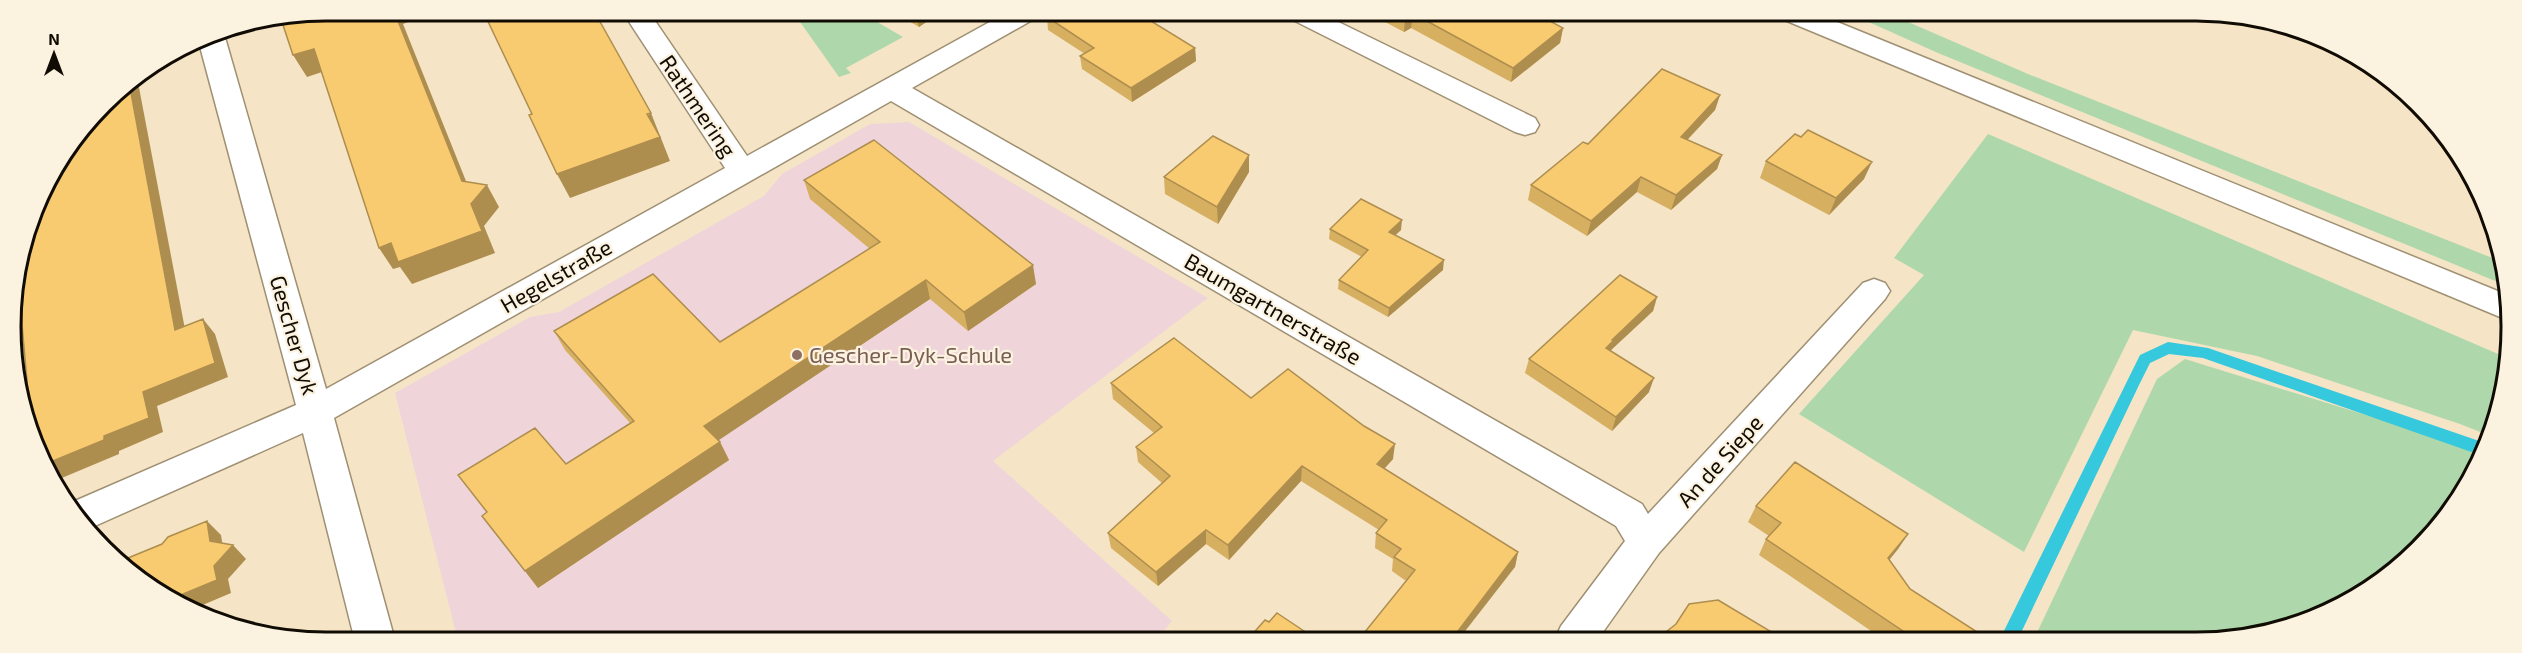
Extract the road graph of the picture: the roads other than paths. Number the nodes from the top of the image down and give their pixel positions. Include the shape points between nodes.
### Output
1 (642, 21) edge
2 (1011, 21) edge
3 (1316, 21) edge
4 (1811, 21) edge
5 (213, 43) edge
6 (890, 88) junction
7 (1525, 125) dead end
8 (742, 171) junction
9 (1874, 291) dead end
10 (2500, 305) edge
11 (315, 412) junction
12 (85, 513) edge
13 (1646, 542) junction
14 (373, 632) edge
15 (1580, 632) edge

1 - 8 street, Rathmering
2 - 6 street, Hegelstraße
3 - 7 street
4 - 10 street
5 - 11 street, Gescher Dyk
6 - 8 street, Hegelstraße
6 - 13 street, Baumgartnerstraße via 1629,515
8 - 11 street, Hegelstraße
9 - 13 street, An de Siepe
11 - 12 street, Hegelstraße
11 - 14 street, Gescher Dyk
13 - 15 street, An de Siepe

